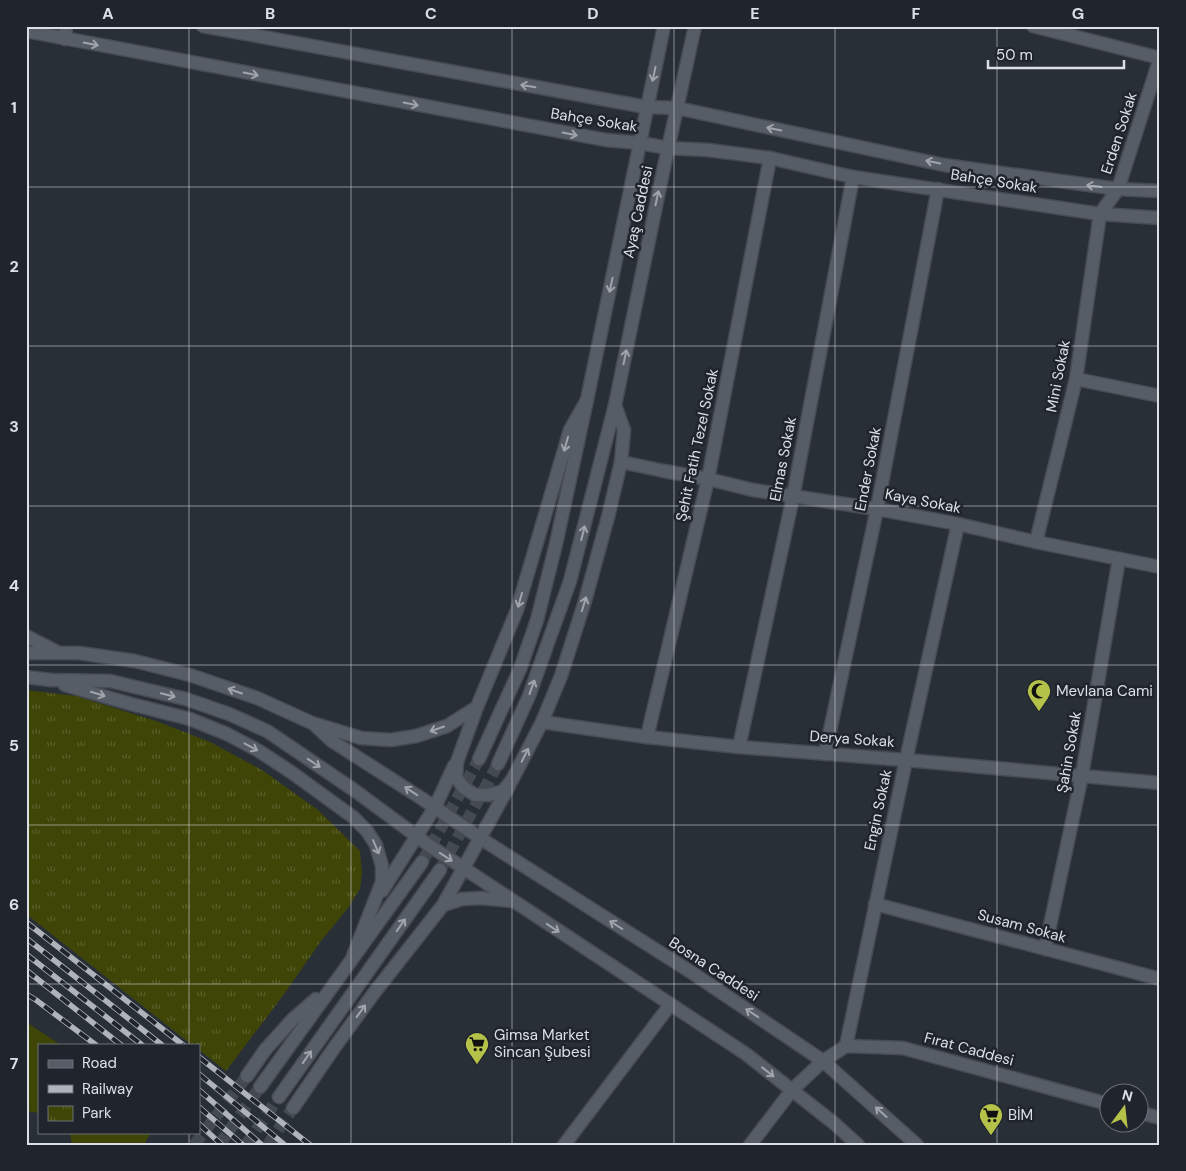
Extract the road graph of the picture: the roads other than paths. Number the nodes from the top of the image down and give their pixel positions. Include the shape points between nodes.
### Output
1 (203, 26) edge
2 (664, 26) edge
3 (695, 26) edge
4 (1033, 26) edge
5 (26, 31) edge
6 (66, 33) edge
7 (1160, 58) edge
8 (646, 107) junction
9 (677, 108) junction
10 (640, 143) junction
11 (668, 148) junction
12 (770, 158) junction
13 (853, 177) junction
14 (938, 189) junction
15 (1118, 189) junction
16 (1160, 191) edge
17 (1100, 214) junction
18 (1160, 218) edge
19 (1076, 379) junction
20 (1160, 396) edge
21 (587, 400) junction
22 (615, 405) junction
23 (621, 462) junction
24 (708, 479) junction
25 (792, 496) junction
26 (877, 508) junction
27 (958, 524) junction
28 (1036, 542) junction
29 (1119, 559) junction
30 (1160, 567) edge
31 (26, 636) edge
32 (26, 653) edge
33 (60, 653) junction
34 (26, 677) edge
35 (51, 680) junction
36 (477, 707) junction
37 (542, 722) junction
38 (312, 723) junction
39 (647, 737) junction
40 (739, 747) junction
41 (825, 754) junction
42 (480, 759) tunnel mouth
43 (906, 760) junction
44 (457, 762) junction
45 (498, 764) tunnel mouth
46 (1082, 775) junction
47 (512, 780) junction
48 (1160, 783) edge
49 (435, 807) junction
50 (416, 836) junction
51 (480, 838) junction
52 (422, 862) tunnel mouth
53 (464, 869) junction
54 (440, 870) tunnel mouth
55 (513, 901) junction
56 (375, 902) junction
57 (876, 904) junction
58 (443, 906) junction
59 (1045, 949) junction
60 (353, 956) junction
61 (1160, 979) edge
62 (332, 986) junction
63 (670, 1005) junction
64 (846, 1046) junction
65 (823, 1061) junction
66 (247, 1076) tunnel mouth
67 (260, 1087) tunnel mouth
68 (792, 1090) junction
69 (279, 1097) tunnel mouth
70 (1098, 1101) edge
71 (293, 1108) tunnel mouth
72 (564, 1145) edge
73 (750, 1145) edge
74 (858, 1145) edge
75 (917, 1145) edge

8 -> 1 street, Bahçe Sokak
2 -> 8 street, Ayaş Caddesi
3 - 9 street, Ayaş Caddesi
4 - 7 street
5 - 6 street, Bahçe Sokak
6 -> 10 street, Bahçe Sokak via 606,140
7 - 15 street, Erden Sokak
8 - 9 street, Bahçe Sokak
8 - 10 street, Ayaş Caddesi
9 - 11 street, Ayaş Caddesi
15 -> 9 street, Bahçe Sokak via 944,165
10 - 11 street, Bahçe Sokak
10 -> 21 street, Ayaş Caddesi
11 - 12 street, Bahçe Sokak
22 -> 11 street, Ayaş Caddesi
12 - 13 street, Bahçe Sokak
12 - 24 street, Şehit Fatih Tezel Sokak
13 - 14 street, Bahçe Sokak
13 - 25 street, Elmas Sokak
14 - 17 street, Bahçe Sokak
14 - 26 street, Ender Sokak
15 - 16 street, Bahçe Sokak
15 - 17 street, Erden Sokak
17 - 18 street, Bahçe Sokak
17 - 19 street, Mini Sokak
19 - 20 street
19 - 28 street, Mini Sokak
21 -> 36 street via 570,430 517,610
21 - 42 street, Ayaş Caddesi via 537,620 520,669
22 - 23 street via 624,430
45 -> 22 street, Ayaş Caddesi via 529,696 570,581
23 - 24 street, Kaya Sokak
37 -> 23 street via 582,610
24 - 25 street, Kaya Sokak
24 - 39 street, Şehit Fatih Tezel Sokak
25 - 26 street, Kaya Sokak
25 - 40 street, Elmas Sokak
26 - 27 street, Kaya Sokak
26 - 41 street, Ender Sokak
27 - 28 street, Kaya Sokak
27 - 43 street, Engin Sokak
28 - 29 street, Kaya Sokak
29 - 30 street, Kaya Sokak
29 - 46 street, Şahin Sokak
31 - 33 street
32 - 33 street
38 -> 33 street via 257,698 190,675 135,661
34 - 35 street
35 -> 50 street via 110,681 186,699 229,714 267,731
35 -> 56 street via 190,719 227,734 292,772 353,817 376,845 382,866 382,882
36 -> 38 street via 446,726 391,740 361,738
36 - 44 street
37 - 39 street, Derya Sokak
47 -> 37 street
49 -> 38 street, Bosna Caddesi via 332,741
39 - 40 street, Derya Sokak
40 - 41 street, Derya Sokak
41 - 43 street, Derya Sokak
43 - 46 street, Derya Sokak
43 - 57 street, Engin Sokak
44 - 47 street via 456,777 475,795 503,791
44 - 49 street
46 - 48 street, Derya Sokak
46 - 59 street, Şahin Sokak
47 - 51 street
49 - 50 street
49 - 51 street, Bosna Caddesi
50 -> 53 street
50 - 56 street
51 - 53 street
65 -> 51 street, Bosna Caddesi via 694,974
52 - 60 street
53 - 55 street
53 - 58 street
69 -> 54 street
55 - 58 street via 462,899
55 -> 63 street
56 - 60 street
57 - 59 street, Susam Sokak
57 - 64 street, Engin Sokak
71 -> 58 street via 334,1048
59 - 61 street, Susam Sokak
60 - 62 street
62 - 66 street via 292,1020
62 - 67 street
63 -> 68 street via 746,1054
63 - 72 street
64 - 65 street
64 - 70 street, Fırat Caddesi via 903,1048
65 - 68 street
75 -> 65 street, Bosna Caddesi
68 - 73 street
68 - 74 street

